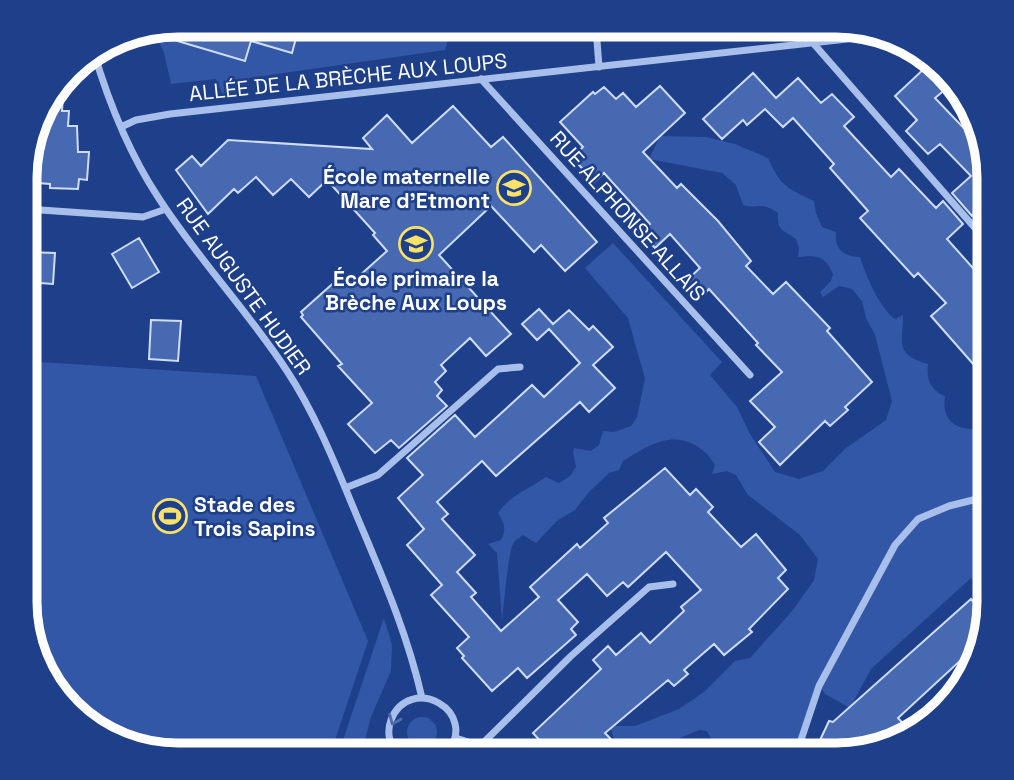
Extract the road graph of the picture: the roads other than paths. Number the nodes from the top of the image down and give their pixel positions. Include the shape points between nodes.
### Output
1 (597, 37) edge
2 (859, 38) edge
3 (813, 43) junction
4 (97, 62) edge
5 (599, 67) junction
6 (481, 79) junction
7 (121, 127) junction
8 (166, 209) junction
9 (37, 210) edge
10 (977, 230) edge
11 (520, 367) dead end
12 (750, 375) dead end
13 (345, 488) junction
14 (977, 499) edge
15 (673, 584) dead end
16 (422, 698) junction
17 (456, 738) junction
18 (391, 743) edge
19 (453, 743) edge
20 (469, 743) edge
21 (484, 743) edge
22 (800, 743) edge

1 - 5 street
2 - 3 street, ALLÉE DE LA BRÈCHE AUX LOUPS
3 - 5 street, ALLÉE DE LA BRÈCHE AUX LOUPS
3 - 10 street
4 - 7 street, RUE AUGUSTE HUDIER
5 - 6 street, ALLÉE DE LA BRÈCHE AUX LOUPS
6 - 7 street, ALLÉE DE LA BRÈCHE AUX LOUPS via 170,114
6 - 12 street, RUE ALPHONSE ALLAIS
7 - 8 street, RUE AUGUSTE HUDIER
8 - 9 street via 143,217
8 - 13 street, RUE AUGUSTE HUDIER via 289,374
11 - 13 street via 498,369 379,475
13 - 16 street, RUE AUGUSTE HUDIER via 411,649
14 - 22 street via 918,519 895,545 819,686
15 - 21 street via 649,587
16 - 17 street via 448,710
16 -> 18 street via 411,700 394,714
17 - 19 street
17 - 20 street

